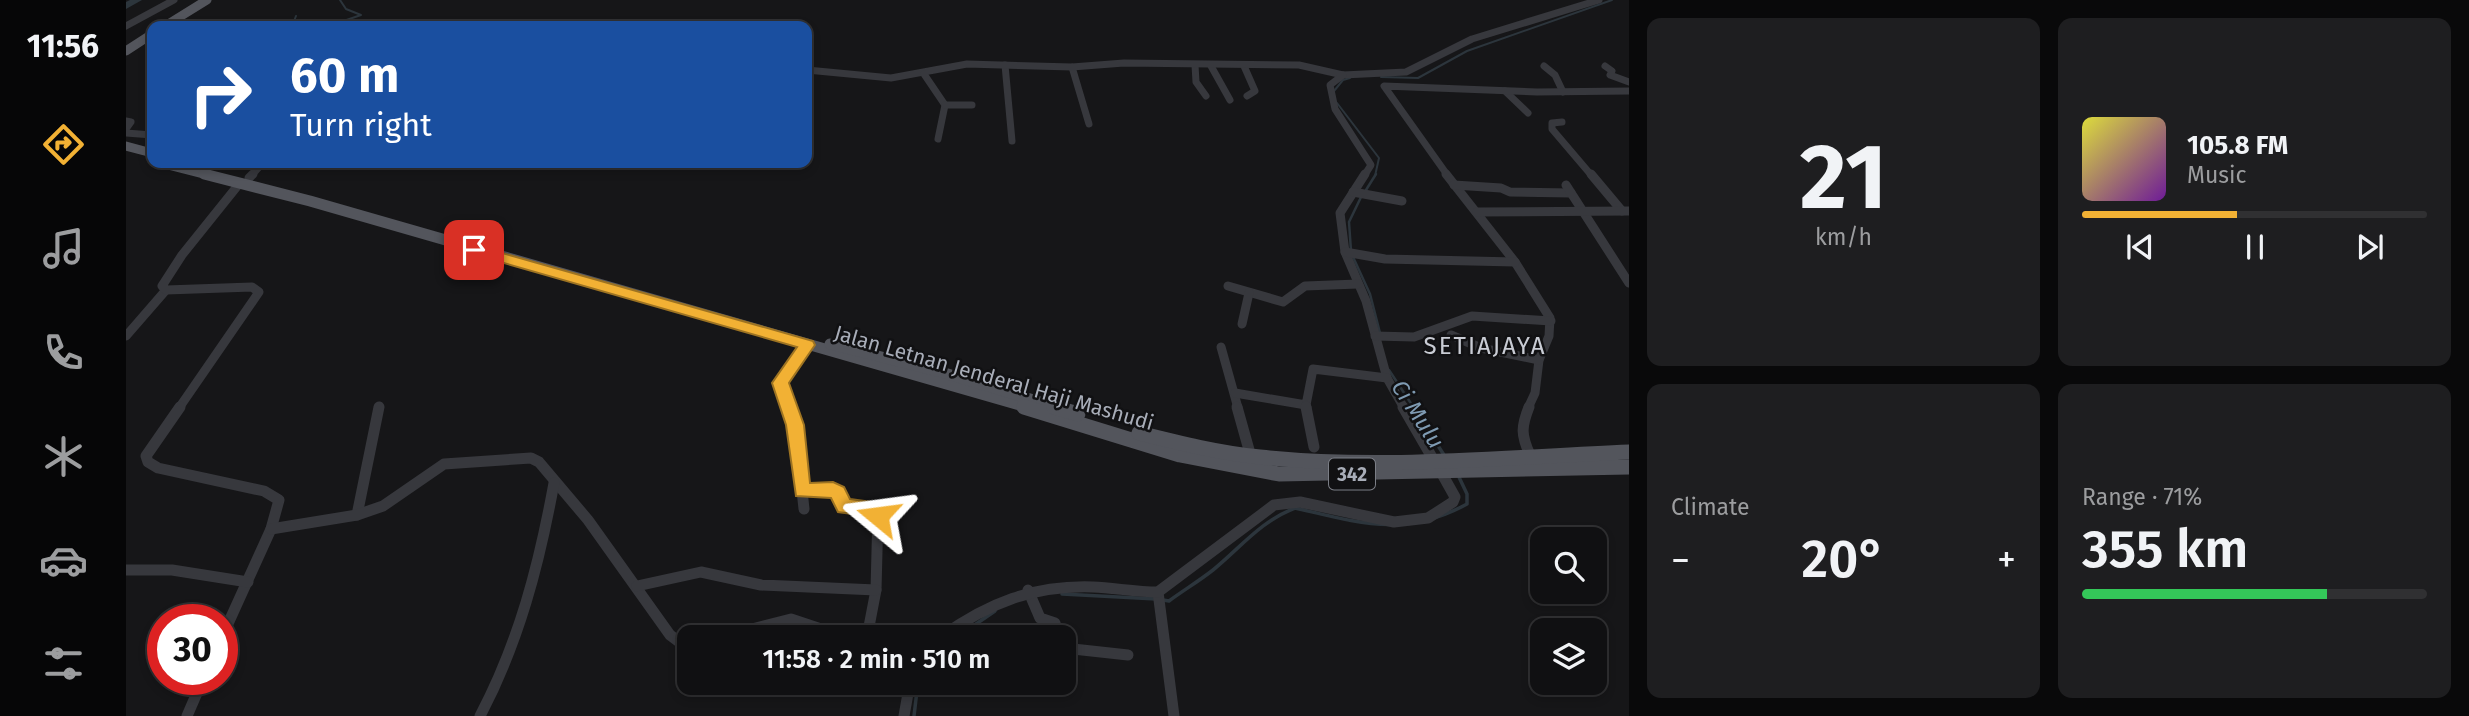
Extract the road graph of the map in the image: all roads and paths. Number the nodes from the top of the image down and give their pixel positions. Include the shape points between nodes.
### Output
1 (174, 0) edge
2 (207, 0) edge
3 (1599, 0) edge
4 (173, 21) edge
5 (126, 26) edge
6 (147, 37) edge
7 (127, 49) edge
8 (1005, 65) junction
9 (1195, 65) junction
10 (1211, 66) junction
11 (1244, 66) junction
12 (1544, 66) dead end
13 (1605, 66) dead end
14 (1072, 67) junction
15 (812, 71) edge
16 (924, 74) junction
17 (1343, 75) junction
18 (1415, 80) junction
19 (1629, 82) edge
20 (1506, 91) junction
21 (1629, 91) edge
22 (1563, 92) junction
23 (1206, 96) dead end
24 (1248, 96) dead end
25 (1230, 100) dead end
26 (945, 105) junction
27 (972, 105) dead end
28 (1528, 113) dead end
29 (126, 121) edge
30 (1562, 122) dead end
31 (1089, 124) dead end
32 (126, 131) edge
33 (147, 134) edge
34 (938, 139) dead end
35 (1012, 141) dead end
36 (126, 146) edge
37 (147, 152) edge
38 (126, 154) edge
39 (147, 160) edge
40 (193, 168) edge
41 (205, 168) edge
42 (258, 168) edge
43 (244, 181) junction
44 (1454, 185) junction
45 (1507, 191) junction
46 (1360, 195) junction
47 (314, 198) junction
48 (1402, 201) dead end
49 (1520, 210) junction
50 (1625, 211) edge
51 (1477, 212) junction
52 (1586, 212) junction
53 (1347, 252) junction
54 (1515, 262) junction
55 (1356, 281) junction
56 (1629, 283) edge
57 (1228, 286) dead end
58 (166, 290) junction
59 (1250, 293) junction
60 (1551, 321) junction
61 (1242, 324) dead end
62 (1451, 335) dead end
63 (126, 336) edge
64 (1380, 337) junction
65 (807, 345) junction
66 (1221, 347) dead end
67 (833, 349) junction
68 (1539, 360) junction
69 (1387, 378) junction
70 (1235, 393) junction
71 (1306, 404) junction
72 (379, 406) dead end
73 (1314, 447) dead end
74 (1629, 452) edge
75 (1530, 455) junction
76 (1251, 457) junction
77 (1439, 466) junction
78 (1376, 467) junction
79 (1629, 467) edge
80 (554, 483) junction
81 (802, 491) junction
82 (804, 509) dead end
83 (357, 515) junction
84 (271, 529) junction
85 (126, 570) edge
86 (247, 582) junction
87 (638, 586) junction
88 (876, 590) junction
89 (1029, 591) junction
90 (1158, 592) junction
91 (237, 604) edge
92 (768, 625) edge
93 (809, 625) edge
94 (869, 625) edge
95 (957, 625) edge
96 (1056, 625) edge
97 (677, 640) edge
98 (1076, 649) edge
99 (1128, 655) dead end
100 (197, 695) edge
101 (908, 695) edge
102 (187, 716) edge
103 (480, 716) edge
104 (904, 716) edge
105 (1174, 716) edge

1 - 5 street
2 - 4 main road
3 - 18 street via 1472,39
6 - 7 main road
8 - 14 street
8 - 16 street via 961,65
8 - 35 street
9 - 10 street
9 - 14 street via 1100,63
9 - 23 street via 1196,82
10 - 11 street
10 - 25 street
11 - 17 street via 1299,65
11 - 24 street via 1255,91
12 - 22 street via 1555,75
13 - 19 street via 1614,78
14 - 31 street
15 - 16 street via 880,78
16 - 26 street
17 - 18 street
17 - 46 street via 1330,85 1335,109 1371,165
18 - 20 street
18 - 44 street via 1384,86
20 - 22 street
20 - 28 street
21 - 22 street
26 - 27 street
26 - 34 street
29 - 32 street via 131,124
30 - 50 street via 1550,127
32 - 33 street
36 - 37 main road
38 - 39 main road
40 - 43 main road, Jalan Letnan Jenderal Haji Mashudi / 342
41 - 43 main road, Jalan Letnan Jenderal Haji Mashudi / 342
42 - 43 street
43 - 47 main road, Jalan Letnan Jenderal Haji Mashudi / 342
43 - 58 street via 167,274 162,284
44 - 45 street
44 - 51 street
45 - 49 street
45 - 52 street via 1569,189
46 - 48 street
46 - 53 street via 1340,212
47 - 65 main road, Jalan Letnan Jenderal Haji Mashudi / 342
47 - 67 main road, Jalan Letnan Jenderal Haji Mashudi / 342
49 - 51 street
49 - 52 street
50 - 52 street
51 - 54 street
52 - 56 street
53 - 54 street
53 - 55 street
54 - 60 street
55 - 59 street via 1301,287 1283,302
55 - 64 street
57 - 59 street
58 - 63 street
58 - 84 street via 248,287 259,292 152,443 148,462 275,495 279,500
59 - 61 street
60 - 64 street via 1472,316 1414,337
60 - 68 street
62 - 68 street via 1481,348
64 - 69 street
65 - 67 main road, Jalan Letnan Jenderal Haji Mashudi / 342
65 - 81 street via 781,383 795,425
66 - 70 street
67 - 76 main road, Jalan Letnan Jenderal Haji Mashudi / 342 via 942,372 1180,445
67 - 78 main road, Jalan Letnan Jenderal Haji Mashudi / 342 via 1221,465 1279,474
68 - 75 street via 1535,393 1520,431
69 - 71 street via 1313,369
69 - 77 street
70 - 71 street
70 - 76 street
71 - 73 street
72 - 83 street
74 - 75 main road, Jalan Letnan Jenderal Haji Mashudi / 342
75 - 77 main road, Jalan Letnan Jenderal Haji Mashudi / 342 via 1454,458
76 - 78 main road, Jalan Letnan Jenderal Haji Mashudi / 342
77 - 78 main road, Jalan Letnan Jenderal Haji Mashudi / 342
77 - 79 main road, Jalan Letnan Jenderal Haji Mashudi / 342 via 1465,472
77 - 90 street via 1454,502 1428,518 1394,522 1300,502 1274,505
80 - 83 street via 531,458 456,461 383,506
80 - 87 street
80 - 103 street via 523,626
81 - 82 street
81 - 88 street via 833,490 844,506 878,512
83 - 84 street
84 - 86 street
85 - 86 street via 190,570 213,579
86 - 91 street
87 - 88 street via 701,572 761,585
87 - 97 street
88 - 94 street
89 - 90 street via 1094,587
89 - 95 street via 1010,595
89 - 96 street via 1040,618
90 - 105 street
92 - 93 street via 791,619
98 - 99 street
100 - 102 street
101 - 104 street

